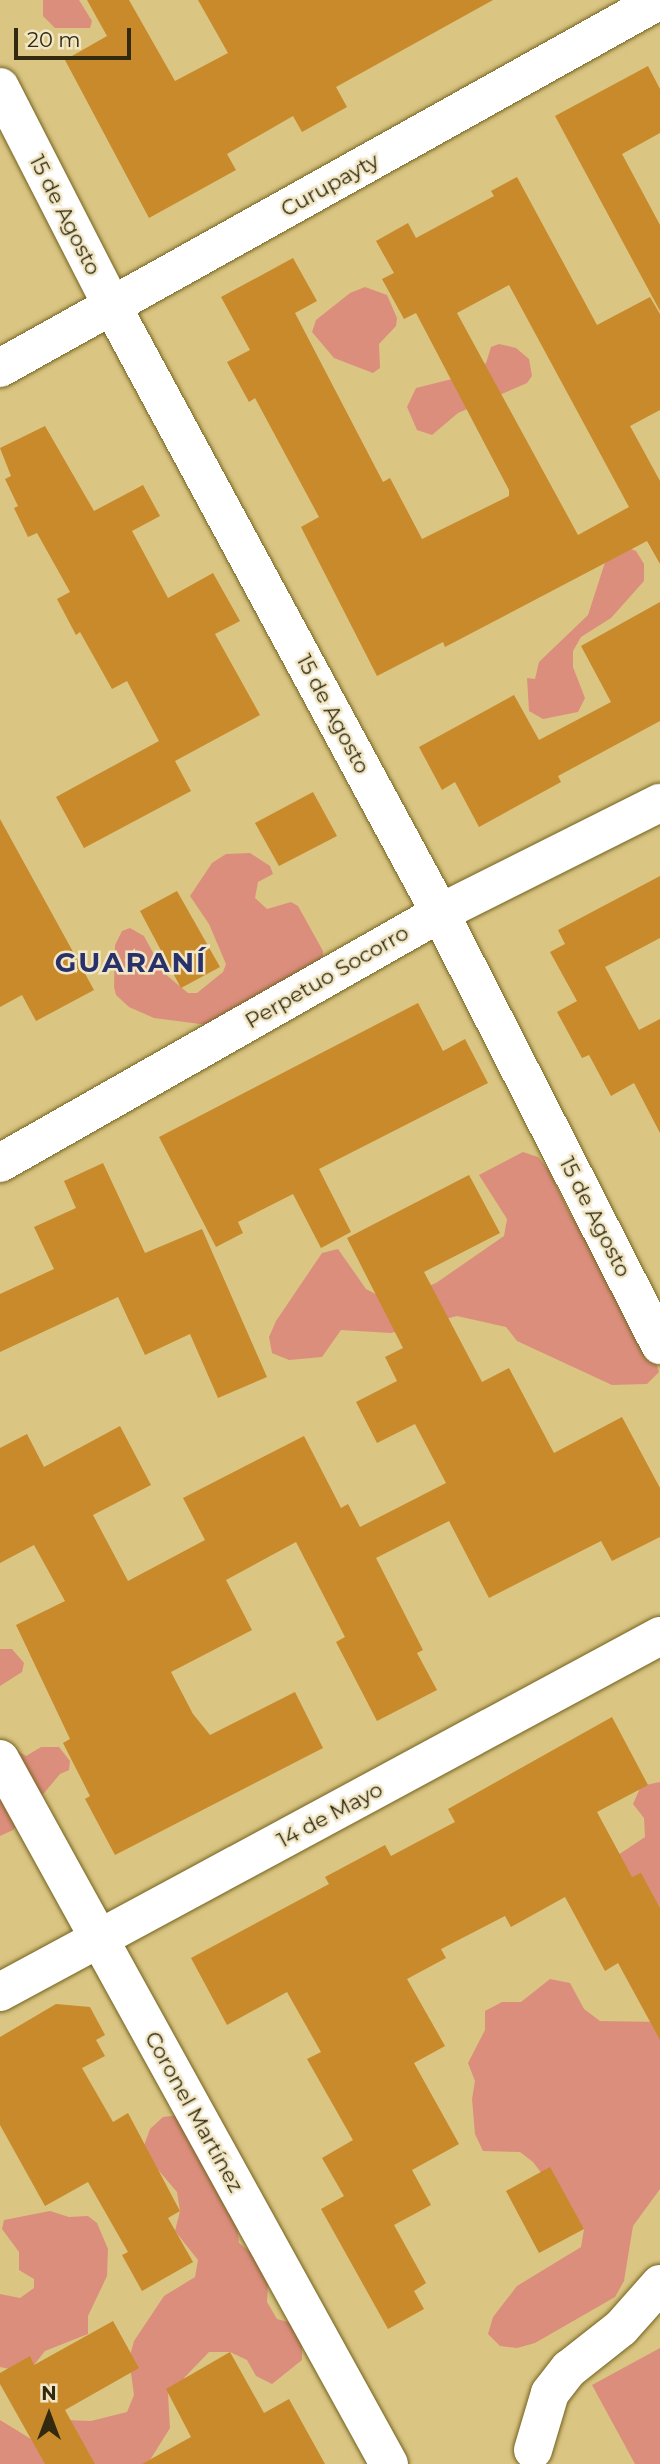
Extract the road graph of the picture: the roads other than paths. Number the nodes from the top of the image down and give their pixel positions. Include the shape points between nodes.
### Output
1 (660, 1) edge
2 (0, 87) edge
3 (112, 306) junction
4 (0, 368) edge
5 (660, 803) edge
6 (440, 913) junction
7 (0, 1163) edge
8 (660, 1345) edge
9 (660, 1636) edge
10 (0, 1759) edge
11 (99, 1940) junction
12 (0, 1992) edge
13 (660, 2284) edge
14 (534, 2450) dead end
15 (389, 2464) edge

1 - 3 street, Curupayty
2 - 3 street, 15 de Agosto
3 - 4 street, Curupayty
3 - 6 street, 15 de Agosto
5 - 6 street, Perpetuo Socorro
6 - 7 street, Perpetuo Socorro
6 - 8 street, 15 de Agosto
9 - 11 street, 14 de Mayo
10 - 11 street, Coronel Martínez
11 - 12 street, 14 de Mayo
11 - 15 street, Coronel Martínez
13 - 14 street via 621,2328 569,2369 550,2393

